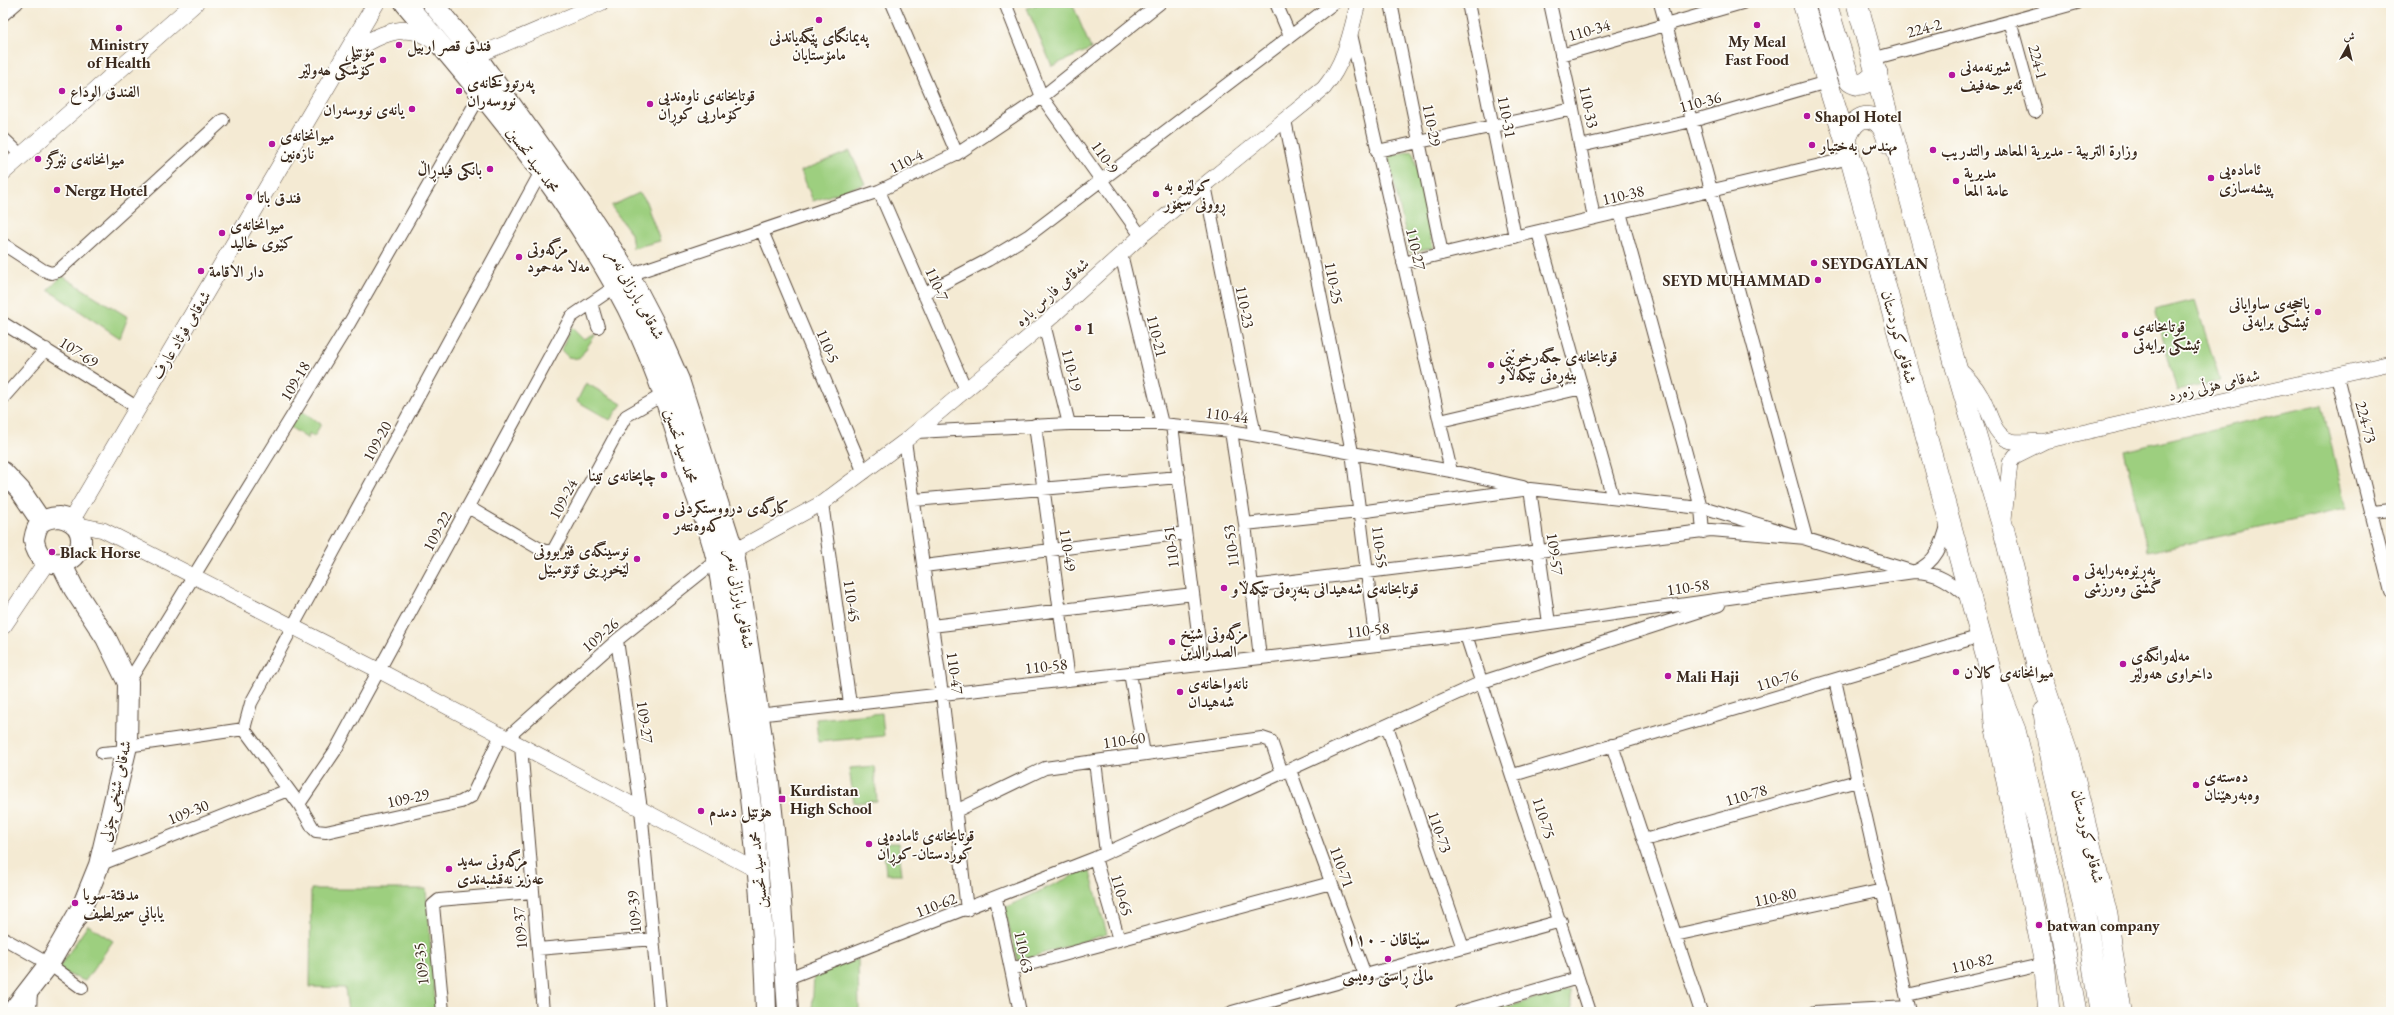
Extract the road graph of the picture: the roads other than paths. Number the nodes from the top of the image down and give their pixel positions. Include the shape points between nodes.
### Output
1 (17, 3) edge
2 (195, 3) edge
3 (376, 3) edge
4 (405, 3) edge
5 (432, 3) edge
6 (447, 3) edge
7 (601, 3) edge
8 (892, 3) edge
9 (1005, 3) edge
10 (1160, 3) edge
11 (1276, 3) edge
12 (1334, 3) edge
13 (1358, 3) edge
14 (1392, 3) edge
15 (1468, 3) edge
16 (1550, 3) edge
17 (1660, 3) edge
18 (1742, 3) edge
19 (1803, 3) edge
20 (1826, 3) edge
21 (1857, 3) edge
22 (2077, 3) edge
23 (367, 11) edge
24 (3, 15) edge
25 (2010, 21) junction
26 (1666, 24) junction
27 (1351, 34) junction
28 (1290, 36) junction
29 (461, 37) junction
30 (441, 45) junction
31 (346, 55) junction
32 (476, 56) junction
33 (1561, 56) junction
34 (1874, 66) junction
35 (1827, 82) junction
36 (482, 92) junction
37 (1042, 97) junction
38 (1573, 109) junction
39 (2035, 112) dead end
40 (223, 120) dead end
41 (1285, 120) junction
42 (1692, 121) junction
43 (1493, 126) junction
44 (3, 138) edge
45 (1419, 142) junction
46 (1580, 146) junction
47 (1377, 150) junction
48 (1848, 150) junction
49 (957, 154) junction
50 (22, 156) junction
51 (542, 170) junction
52 (1903, 170) junction
53 (3, 172) edge
54 (1100, 178) junction
55 (1204, 185) junction
56 (879, 191) junction
57 (1711, 191) junction
58 (1620, 212) junction
59 (1594, 218) junction
60 (762, 231) junction
61 (1538, 232) junction
62 (1141, 236) junction
63 (1515, 237) junction
64 (3, 244) edge
65 (1121, 254) junction
66 (1442, 254) junction
67 (1403, 263) junction
68 (622, 280) junction
69 (924, 294) junction
70 (591, 303) junction
71 (3, 323) edge
72 (1044, 324) junction
73 (598, 327) dead end
74 (46, 349) junction
75 (2391, 363) edge
76 (1956, 367) junction
77 (2337, 376) junction
78 (1582, 388) junction
79 (966, 390) junction
80 (664, 394) junction
81 (3, 398) edge
82 (138, 408) junction
83 (1440, 422) junction
84 (1069, 424) junction
85 (1035, 425) junction
86 (1167, 425) junction
87 (1231, 431) junction
88 (1255, 435) junction
89 (911, 437) junction
90 (2045, 442) junction
91 (1352, 452) junction
92 (1451, 470) junction
93 (3, 472) edge
94 (864, 473) junction
95 (1179, 476) junction
96 (1044, 488) junction
97 (1530, 489) junction
98 (1613, 498) junction
99 (915, 500) junction
100 (822, 503) junction
101 (468, 507) junction
102 (1701, 508) junction
103 (2391, 510) edge
104 (1360, 512) junction
105 (2373, 512) junction
106 (1949, 518) junction
107 (41, 521) junction
108 (73, 522) junction
109 (1245, 524) junction
110 (2004, 531) junction
111 (1703, 532) junction
112 (1186, 533) junction
113 (1806, 538) junction
114 (1052, 550) junction
115 (1538, 553) junction
116 (725, 557) junction
117 (54, 562) junction
118 (924, 566) junction
119 (1914, 572) junction
120 (1367, 574) junction
121 (193, 578) junction
122 (1252, 586) junction
123 (2391, 592) edge
124 (1193, 594) junction
125 (1749, 595) junction
126 (1971, 600) junction
127 (1060, 609) junction
128 (1549, 623) junction
129 (3, 626) edge
130 (932, 626) junction
131 (294, 628) junction
132 (1466, 635) junction
133 (1981, 636) junction
134 (618, 640) junction
135 (1376, 645) junction
136 (1260, 658) junction
137 (1202, 665) junction
138 (2037, 665) junction
139 (378, 670) junction
140 (1130, 672) junction
141 (1991, 673) junction
142 (1069, 680) junction
143 (1834, 680) junction
144 (1482, 682) junction
145 (128, 683) junction
146 (942, 694) junction
147 (850, 704) junction
148 (757, 714) junction
149 (1387, 726) junction
150 (244, 729) junction
151 (504, 737) junction
152 (1612, 745) junction
153 (521, 746) junction
154 (127, 749) junction
155 (102, 753) dead end
156 (1144, 754) junction
157 (1095, 761) junction
158 (1286, 772) junction
159 (1512, 775) junction
160 (1858, 781) junction
161 (288, 790) junction
162 (299, 804) junction
163 (641, 809) junction
164 (956, 811) junction
165 (1644, 840) junction
166 (1106, 853) junction
167 (1095, 858) junction
168 (99, 865) junction
169 (758, 871) junction
170 (1331, 882) junction
171 (1883, 890) junction
172 (534, 892) junction
173 (996, 899) junction
174 (967, 910) junction
175 (1561, 921) junction
176 (1675, 935) junction
177 (3, 938) edge
178 (653, 939) junction
179 (1119, 940) junction
180 (1463, 948) junction
181 (538, 949) junction
182 (49, 964) junction
183 (2044, 964) junction
184 (1011, 969) junction
185 (1365, 975) junction
186 (788, 978) junction
187 (1578, 978) junction
188 (31, 987) junction
189 (82, 988) dead end
190 (1906, 995) junction
191 (1273, 1006) edge
192 (1910, 1010) edge
193 (12, 1012) edge
194 (30, 1012) edge
195 (443, 1012) edge
196 (543, 1012) edge
197 (660, 1012) edge
198 (766, 1012) edge
199 (788, 1012) edge
200 (1020, 1012) edge
201 (1232, 1012) edge
202 (1460, 1012) edge
203 (1589, 1012) edge
204 (1701, 1012) edge
205 (1814, 1012) edge
206 (2049, 1012) edge
207 (2076, 1012) edge
208 (2100, 1012) edge
209 (2121, 1012) edge

1 - 24 street
2 - 50 main road
3 - 23 main road, شەقامی فوئاد عارف
4 - 30 main road, محمد سید تحسین
5 - 29 main road, شەقامی بارزانی نەمر
6 - 29 main road
7 - 32 street
8 - 49 street
9 - 37 street, 110-9
10 - 37 street, 110-4
11 - 28 street
12 - 28 street
13 - 27 street, شەقامی فارس باوە
14 - 45 street, 110-29
15 - 43 street, 110-31
16 - 33 street, 110-33
17 - 26 street
18 - 26 street, 110-34
19 - 35 highway, شەقامی کوردستان
20 - 34 highway via 1850,81 1855,85 1868,82
21 - 34 highway, شەقامی کوردستان
22 - 25 street, 224-2
23 - 31 main road, شەقامی فوئاد عارف
25 - 34 street, 224-2
25 - 39 street, 224-1
26 - 33 street, 110-34
26 - 42 street
27 - 41 street, شەقامی فارس باوە via 1334,77
27 - 47 street, 110-27
28 - 54 street
29 - 32 main road, شەقامی بارزانی نەمر
30 - 31 main road via 419,32 392,33 374,39
30 - 36 main road, محمد سید تحسین
31 - 82 main road, شەقامی فوئاد عارف
32 - 68 main road, شەقامی بارزانی نەمر via 586,210
33 - 38 street, 110-33
34 - 52 highway, شەقامی کوردستان
35 - 42 street, 110-36
35 - 48 highway, شەقامی کوردستان
36 - 51 main road, محمد سید تحسین
36 - 121 street, 109-18 via 350,322
37 - 49 street, 110-4
37 - 54 street, 110-9
38 - 43 street
38 - 46 street, 110-33
40 - 64 street via 58,271 51,273 43,270
41 - 55 street, شەقامی فارس باوە
41 - 91 street, 110-25
42 - 46 street, 110-36
42 - 57 street
43 - 45 street
43 - 63 street, 110-31
44 - 50 street
45 - 47 street
45 - 66 street, 110-29
46 - 59 street, 110-33
47 - 67 street, 110-27
48 - 52 highway via 1847,133 1853,122 1865,118 1877,121 1885,131 1896,163
48 - 57 street, 110-38
48 - 106 highway, شەقامی کوردستان
49 - 56 street, 110-4
50 - 53 main road
51 - 68 main road, محمد سید تحسین
51 - 131 street, 109-20
52 - 76 highway, شەقامی کوردستان
54 - 62 street, 110-9
54 - 69 street via 1028,236
55 - 62 street, شەقامی فارس باوە
55 - 88 street, 110-23
56 - 60 street, 110-4
56 - 69 street, 110-7
57 - 58 street, 110-38
57 - 113 street
58 - 59 street, 110-38
58 - 102 street
59 - 61 street, 110-38
60 - 68 street, 110-4
60 - 94 street, 110-5
61 - 63 street, 110-38
61 - 78 street
62 - 65 street, شەقامی فارس باوە
63 - 66 street, 110-38
65 - 72 street, شەقامی فارس باوە
65 - 86 street, 110-21
66 - 67 street, 110-38
67 - 83 street, 110-27
68 - 70 street, 109-22
68 - 80 main road, محمد سید تحسین
68 - 116 main road, شەقامی بارزانی نەمر via 653,321 679,380
69 - 79 street, 110-7
70 - 73 street
70 - 101 street, 109-22 via 571,317
71 - 74 street, 107-69
72 - 79 street, شەقامی فارس باوە
72 - 84 street, 110-19
74 - 81 street
74 - 82 street, 107-69
75 - 77 street, شەقامی هۆڵی زەرد
76 - 90 street, شەقامی هۆڵی زەرد via 1975,386 2002,435 2012,441
76 - 110 highway, شەقامی کوردستان
77 - 90 street, شەقامی هۆڵی زەرد
77 - 105 street, 224-73
78 - 83 street
78 - 98 street
79 - 89 street, شەقامی فارس باوە
80 - 101 street, 109-24 via 626,416 554,549 547,552 540,549
80 - 116 main road, محمد سید تحسین
82 - 108 main road, شەقامی فوئاد عارف
83 - 92 street, 110-27
84 - 85 street, 110-44
84 - 86 street, 110-44
85 - 89 street, 110-44
85 - 96 street, 110-49
86 - 87 street, 110-44
86 - 95 street, 110-51
87 - 88 street, 110-44
87 - 109 street, 110-53
88 - 91 street, 110-44
89 - 94 street, شەقامی فارس باوە
89 - 99 street, 110-47
90 - 110 street, شەقامی هۆڵی زەرد via 2015,456 2010,463
91 - 92 street, 110-44
91 - 104 street, 110-55
92 - 97 street, 110-44
93 - 107 main road via 20,490
94 - 100 street, شەقامی فارس باوە
95 - 96 street
95 - 112 street, 110-51
96 - 99 street
96 - 114 street, 110-49
97 - 98 street
97 - 104 street
97 - 115 street, 109-57
98 - 102 street
99 - 118 street, 110-47
100 - 116 street, شەقامی فارس باوە
100 - 147 street, 110-45
101 - 139 street, 109-22
102 - 111 street
102 - 113 street
103 - 105 street
104 - 109 street
104 - 120 street, 110-55
105 - 123 street, 224-73
106 - 119 street via 1938,553 1928,565
106 - 126 highway, شەقامی کوردستان
107 - 108 main road via 44,518 59,517
107 - 117 main road via 35,533 35,546 41,556
108 - 117 main road via 81,537 78,551 74,557
108 - 121 street via 103,530
109 - 122 street, 110-53
110 - 138 highway, شەقامی کوردستان
111 - 113 street
111 - 115 street
112 - 114 street
112 - 124 street, 110-51
113 - 119 street
114 - 118 street
114 - 127 street, 110-49
115 - 120 street
115 - 128 street, 109-57
116 - 134 street, 109-26
116 - 148 main road, شەقامی بارزانی نەمر
116 - 169 main road, محمد سید تحسین
117 - 129 main road
117 - 145 main road, شەقامی شێخی چۆلی via 106,638
118 - 130 street, 110-47
119 - 125 street, 110-58
119 - 126 street, 110-58 via 1944,578
120 - 122 street
120 - 135 street, 110-55
121 - 131 street
121 - 145 street, 109-18
122 - 136 street, 110-53
124 - 127 street
124 - 137 street, 110-51
125 - 128 street, 110-58
125 - 144 street, 110-62
126 - 133 highway, شەقامی کوردستان
127 - 130 street
127 - 142 street, 110-49
128 - 132 street, 110-58
130 - 146 street, 110-47
131 - 139 street
131 - 150 street, 109-20 via 251,703
132 - 135 street, 110-58
132 - 144 street, 110-75
133 - 141 highway, شەقامی کوردستان
133 - 143 street, 110-76
134 - 151 street, 109-26
134 - 163 street, 109-27
135 - 136 street, 110-58
136 - 137 street, 110-58
137 - 140 street, 110-58
138 - 208 highway, شەقامی کوردستان via 2048,742 2086,918
138 - 209 highway, شەقامی کوردستان via 2070,761 2107,915
139 - 151 street
139 - 162 street, 109-22 via 335,751
140 - 142 street, 110-58
140 - 156 street
141 - 183 highway, شەقامی کوردستان via 1995,724
141 - 207 highway, شەقامی کوردستان via 2017,738 2052,882
142 - 146 street, 110-58
143 - 152 street, 110-76
143 - 160 street
144 - 149 street, 110-62
144 - 159 street, 110-75
145 - 154 main road, شەقامی شێخی چۆلی
146 - 147 street, 110-58
146 - 164 street, 110-47
147 - 148 street, 110-58
148 - 186 main road, شەقامی بارزانی نەمر via 769,783
149 - 158 street, 110-62
149 - 180 street, 110-73
150 - 154 street
150 - 161 street, 109-29
151 - 153 street
151 - 162 street, 109-29 via 472,796 462,802 326,832 313,828
152 - 159 street, 110-76
152 - 165 street
153 - 163 street
153 - 172 street, 109-37
154 - 155 street
154 - 168 main road, شەقامی شێخی چۆلی
156 - 157 street, 110-60
156 - 158 street, 110-60 via 1265,737 1272,744
157 - 164 street, 110-60 via 1045,768
157 - 166 street
158 - 166 street, 110-62
158 - 170 street, 110-71
159 - 175 street, 110-75
160 - 165 street, 110-78
160 - 171 street
161 - 162 street, 109-29
161 - 168 street, 109-30
163 - 169 street
163 - 178 street, 109-39
164 - 174 street, 110-47
165 - 176 street
166 - 167 street, 110-62
167 - 173 street, 110-62
167 - 179 street, 110-65
168 - 182 main road, شەقامی شێخی چۆلی via 82,907
169 - 198 main road, محمد سید تحسین via 765,939
170 - 179 street
170 - 185 street, 110-71
171 - 176 street, 110-80
171 - 190 street
172 - 181 street, 109-37
172 - 195 street, 109-35 via 439,900 433,905
173 - 174 street, 110-62
173 - 184 street, 110-63
174 - 186 street, 110-62
175 - 180 street
175 - 187 street, 110-75
176 - 204 street
177 - 182 street
178 - 181 street
178 - 197 street, 109-39
179 - 184 street
180 - 185 street
181 - 196 street, 109-37
182 - 188 main road, شەقامی شێخی چۆلی
182 - 189 street
183 - 190 street, 110-82
183 - 206 highway, شەقامی کوردستان
184 - 200 street, 110-63
185 - 191 street
186 - 199 main road, شەقامی بارزانی نەمر
187 - 202 street
187 - 203 street, 110-75
188 - 193 main road, شەقامی شێخی چۆلی
188 - 194 street
190 - 192 street
191 - 201 street
192 - 205 street

